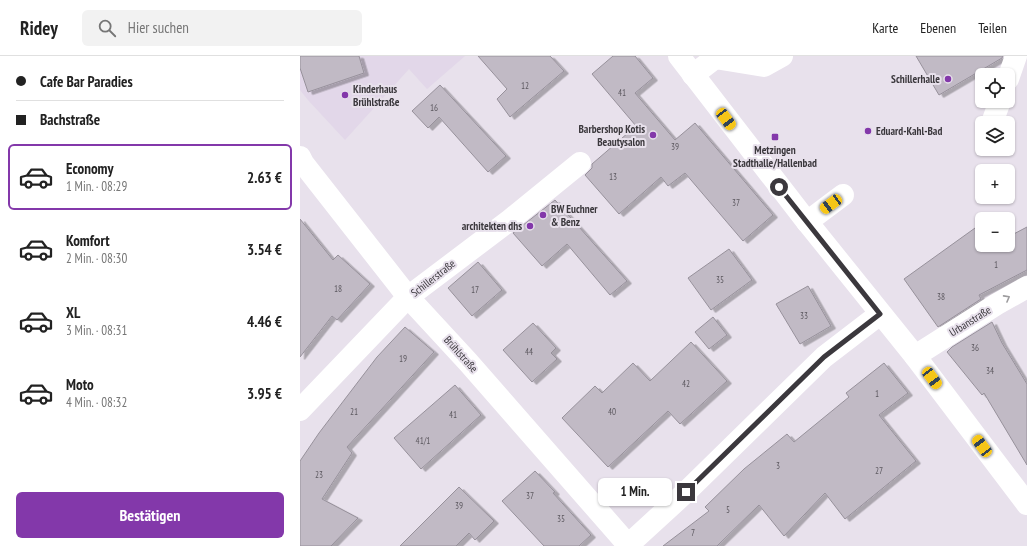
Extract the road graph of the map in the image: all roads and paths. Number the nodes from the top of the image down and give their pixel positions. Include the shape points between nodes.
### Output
1 (679, 56) edge
2 (782, 56) edge
3 (1016, 56) edge
4 (1012, 68) edge
5 (692, 75) junction
6 (301, 162) edge
7 (580, 163) dead end
8 (843, 195) dead end
9 (806, 222) junction
10 (1027, 287) edge
11 (408, 297) junction
12 (880, 314) junction
13 (915, 356) junction
14 (300, 410) edge
15 (1027, 504) edge
16 (628, 546) edge

1 - 5 street
2 - 5 street via 764,66 715,58
3 - 4 street
5 - 9 street
6 - 11 street, Brühlstraße
7 - 11 street, Schillerstraße
8 - 9 street
9 - 12 street
13 -> 10 street, Urbanstraße
11 - 14 street, Schillerstraße
11 - 16 street, Brühlstraße
12 - 13 street
12 - 16 street via 824,357
13 - 15 street

